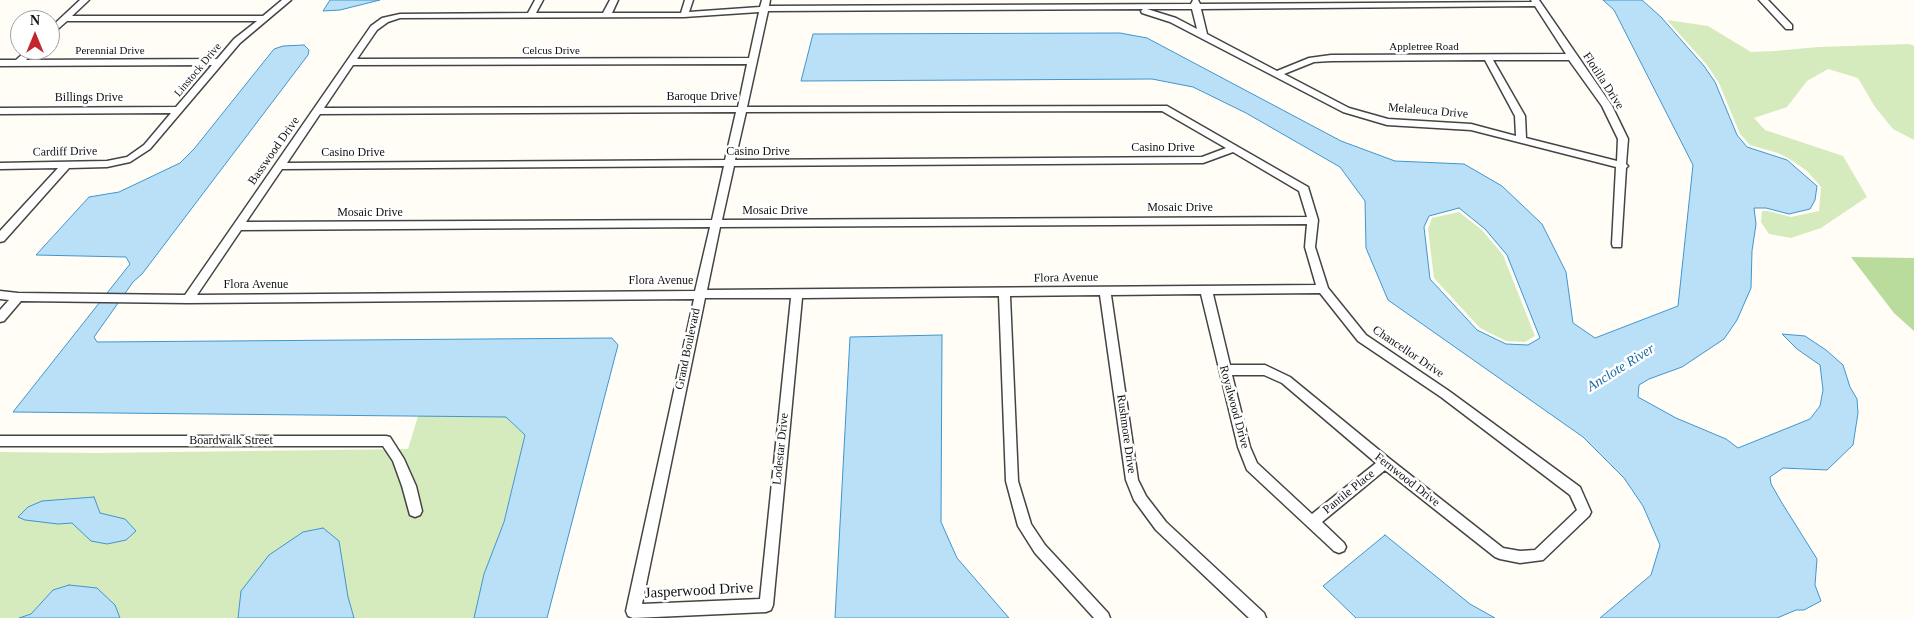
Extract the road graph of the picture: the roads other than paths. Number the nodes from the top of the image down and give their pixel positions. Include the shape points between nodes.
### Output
1 (85, 0) edge
2 (287, 0) edge
3 (539, 0) edge
4 (614, 0) edge
5 (689, 0) edge
6 (1763, 0) edge
7 (1537, 2) edge
8 (765, 4) edge
9 (1196, 4) edge
10 (1131, 8) junction
11 (607, 14) junction
12 (531, 15) junction
13 (684, 15) junction
14 (266, 18) junction
15 (65, 19) junction
16 (60, 24) edge
17 (1789, 27) dead end
18 (1203, 35) junction
19 (1572, 57) junction
20 (1488, 58) junction
21 (19, 62) joint
22 (220, 62) junction
23 (351, 62) junction
24 (752, 62) junction
25 (0, 63) edge
26 (1279, 73) junction
27 (1087, 107) joint
28 (178, 110) junction
29 (740, 110) junction
30 (0, 111) edge
31 (317, 112) junction
32 (1521, 140) junction
33 (1234, 148) junction
34 (130, 159) joint
35 (730, 164) junction
36 (66, 165) junction
37 (0, 166) edge
38 (279, 166) junction
39 (1623, 166) junction
40 (1313, 220) junction
41 (717, 224) junction
42 (237, 226) junction
43 (0, 238) edge
44 (1616, 244) dead end
45 (1323, 289) junction
46 (1206, 290) junction
47 (1105, 291) junction
48 (797, 293) junction
49 (1004, 293) junction
50 (0, 295) edge
51 (700, 295) junction
52 (18, 297) junction
53 (188, 299) junction
54 (0, 318) edge
55 (1224, 370) junction
56 (0, 441) edge
57 (1385, 463) junction
58 (415, 511) dead end
59 (1584, 512) joint
60 (1312, 522) junction
61 (1339, 547) dead end
62 (766, 605) joint
63 (633, 611) joint
64 (1103, 618) edge
65 (1259, 618) edge

1 - 15 street
2 - 14 street, Linstock Drive
3 - 12 street
4 - 11 street
5 - 13 street
6 - 17 street
7 - 9 street
7 - 19 street, Flotilla Drive
8 - 10 street
8 - 13 street via 722,13
8 - 24 street, Grand Boulevard
9 - 10 street
9 - 18 street
10 - 18 street, Melaleuca Drive via 1173,20
11 - 12 street
11 - 13 street
12 - 23 street, Basswood Drive via 400,16 385,20 374,28
14 - 15 street
14 - 22 street, Linstock Drive via 237,41
15 - 16 street
18 - 26 street, Melaleuca Drive
19 - 20 street, Appletree Road
19 - 39 street, Flotilla Drive via 1607,106 1623,139
20 - 26 street, Appletree Road via 1331,58 1312,60
20 - 32 street via 1520,116
21 - 22 street, Perennial Drive
21 - 25 street, Perennial Drive
22 - 28 street, Linstock Drive
23 - 24 street, Celcus Drive
23 - 31 street, Basswood Drive
24 - 29 street, Grand Boulevard
26 - 32 street, Melaleuca Drive via 1346,110 1387,122 1471,127
27 - 29 street, Baroque Drive
27 - 33 street, Chancellor Drive via 1164,108
28 - 30 street, Billings Drive
28 - 34 street, Linstock Drive via 147,147
29 - 31 street, Baroque Drive
29 - 35 street, Grand Boulevard
31 - 38 street, Basswood Drive
32 - 39 street, Melaleuca Drive
33 - 35 street, Casino Drive via 1203,160
33 - 40 street, Chancellor Drive via 1304,188
34 - 36 street, Cardiff Drive via 107,164
35 - 38 street, Casino Drive
35 - 41 street, Grand Boulevard
36 - 37 street, Cardiff Drive
36 - 43 street
38 - 42 street, Basswood Drive
39 - 44 street, Flotilla Drive
40 - 41 street, Mosaic Drive
40 - 45 street, Chancellor Drive via 1310,247
41 - 42 street, Mosaic Drive
41 - 51 street, Grand Boulevard
42 - 53 street, Basswood Drive
45 - 46 street, Flora Avenue
45 - 59 street, Chancellor Drive via 1362,338 1445,394 1575,490
46 - 47 street, Flora Avenue
46 - 55 street, Royalwood Drive
47 - 49 street, Flora Avenue
47 - 65 street, Rushmore Drive via 1132,480 1141,500 1161,526
48 - 49 street, Flora Avenue
48 - 51 street, Flora Avenue
48 - 62 street, Lodestar Drive
49 - 64 street via 1012,481 1025,526 1040,549
50 - 52 street, Flora Avenue
51 - 53 street, Flora Avenue
51 - 63 street, Grand Boulevard
52 - 53 street, Flora Avenue
52 - 54 street
55 - 57 street, Fernwood Drive via 1265,370 1286,380
55 - 60 street, Royalwood Drive via 1252,466
56 - 58 street, Boardwalk Street via 386,441 398,459
57 - 59 street, Fernwood Drive via 1500,553 1538,556
57 - 60 street, Pantile Place
60 - 61 street, Royalwood Drive
62 - 63 street, Jasperwood Drive

